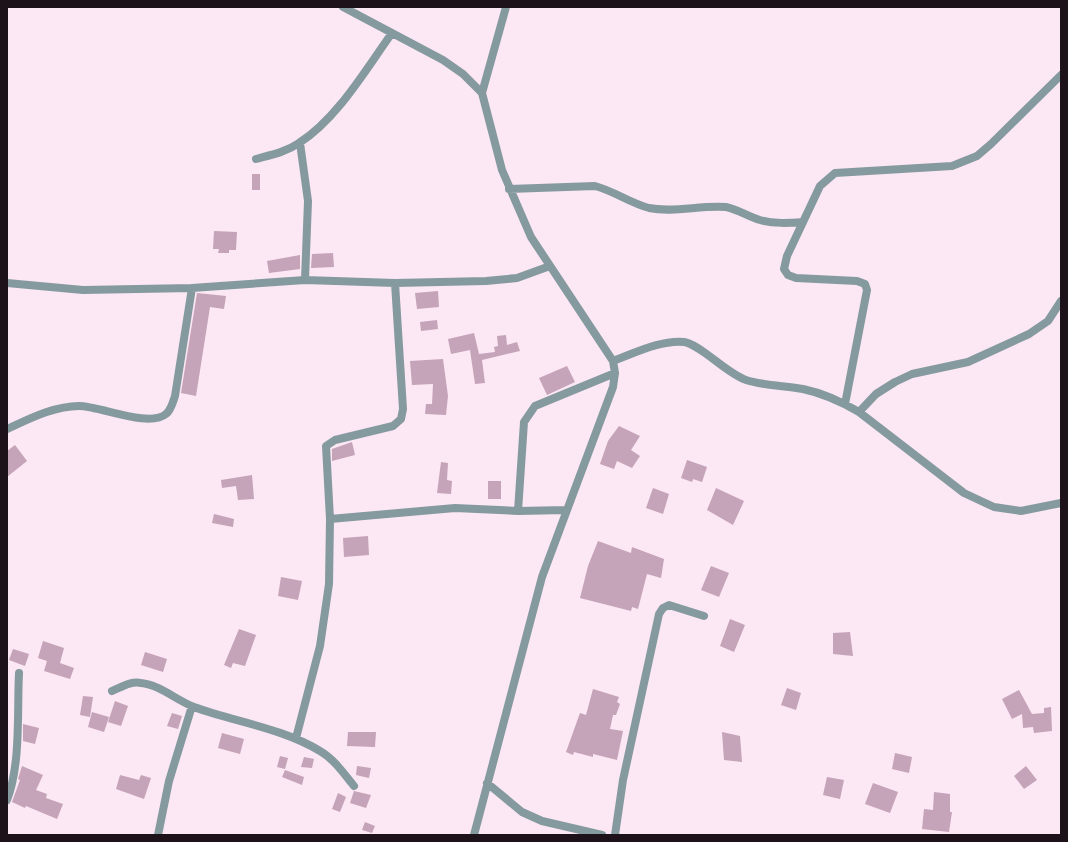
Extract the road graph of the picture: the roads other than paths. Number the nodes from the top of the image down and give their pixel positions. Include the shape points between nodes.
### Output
1 (343, 7) edge
2 (506, 7) edge
3 (392, 33) junction
4 (1061, 75) edge
5 (482, 92) junction
6 (300, 143) junction
7 (256, 159) dead end
8 (508, 189) junction
9 (803, 222) junction
10 (550, 266) junction
11 (305, 280) junction
12 (7, 282) edge
13 (394, 283) junction
14 (192, 288) junction
15 (1061, 301) edge
16 (613, 360) junction
17 (615, 373) junction
18 (845, 404) junction
19 (859, 412) junction
20 (7, 429) edge
21 (1061, 503) edge
22 (566, 510) junction
23 (518, 511) junction
24 (330, 519) junction
25 (704, 616) dead end
26 (19, 673) dead end
27 (112, 692) dead end
28 (192, 706) junction
29 (296, 738) junction
30 (487, 783) junction
31 (354, 786) dead end
32 (7, 800) edge
33 (158, 835) edge
34 (474, 835) edge
35 (602, 835) edge
36 (615, 835) edge

1 - 3 street
2 - 5 street
3 - 5 street via 443,60
3 - 6 street via 335,110
4 - 9 street via 978,156 952,166 835,173 820,186
5 - 8 street
6 - 7 street via 284,151
6 - 11 street via 308,201
8 - 9 street via 595,186 604,188 624,200 649,208 727,208 773,223
8 - 10 street via 531,237
9 - 18 street via 787,256 784,269 788,275 796,278 857,281 865,284 868,290
10 - 13 street via 516,278
10 - 16 street
11 - 13 street
11 - 14 street
12 - 14 street via 83,290
13 - 24 street via 403,408 401,419 393,426 335,440 326,446
14 - 20 street via 175,396 165,416 145,419 80,406 64,407
15 - 19 street via 1048,321 1029,334 968,362 912,374 876,394
16 - 17 street
16 - 18 street via 665,344 685,342 746,380 805,390
17 - 22 street via 613,386
17 - 23 street via 535,406 530,412 524,422
18 - 19 street
19 - 21 street via 964,493 994,507 1021,511
22 - 23 street
22 - 30 street via 542,577
23 - 24 street via 455,508
24 - 29 street via 329,584 320,646
25 - 36 street via 669,605 659,614 623,780
26 - 32 street via 15,768
27 - 28 street via 130,683 141,682
28 - 29 street
28 - 33 street via 169,781
29 - 31 street via 322,751
30 - 34 street
30 - 35 street via 522,812 542,821

